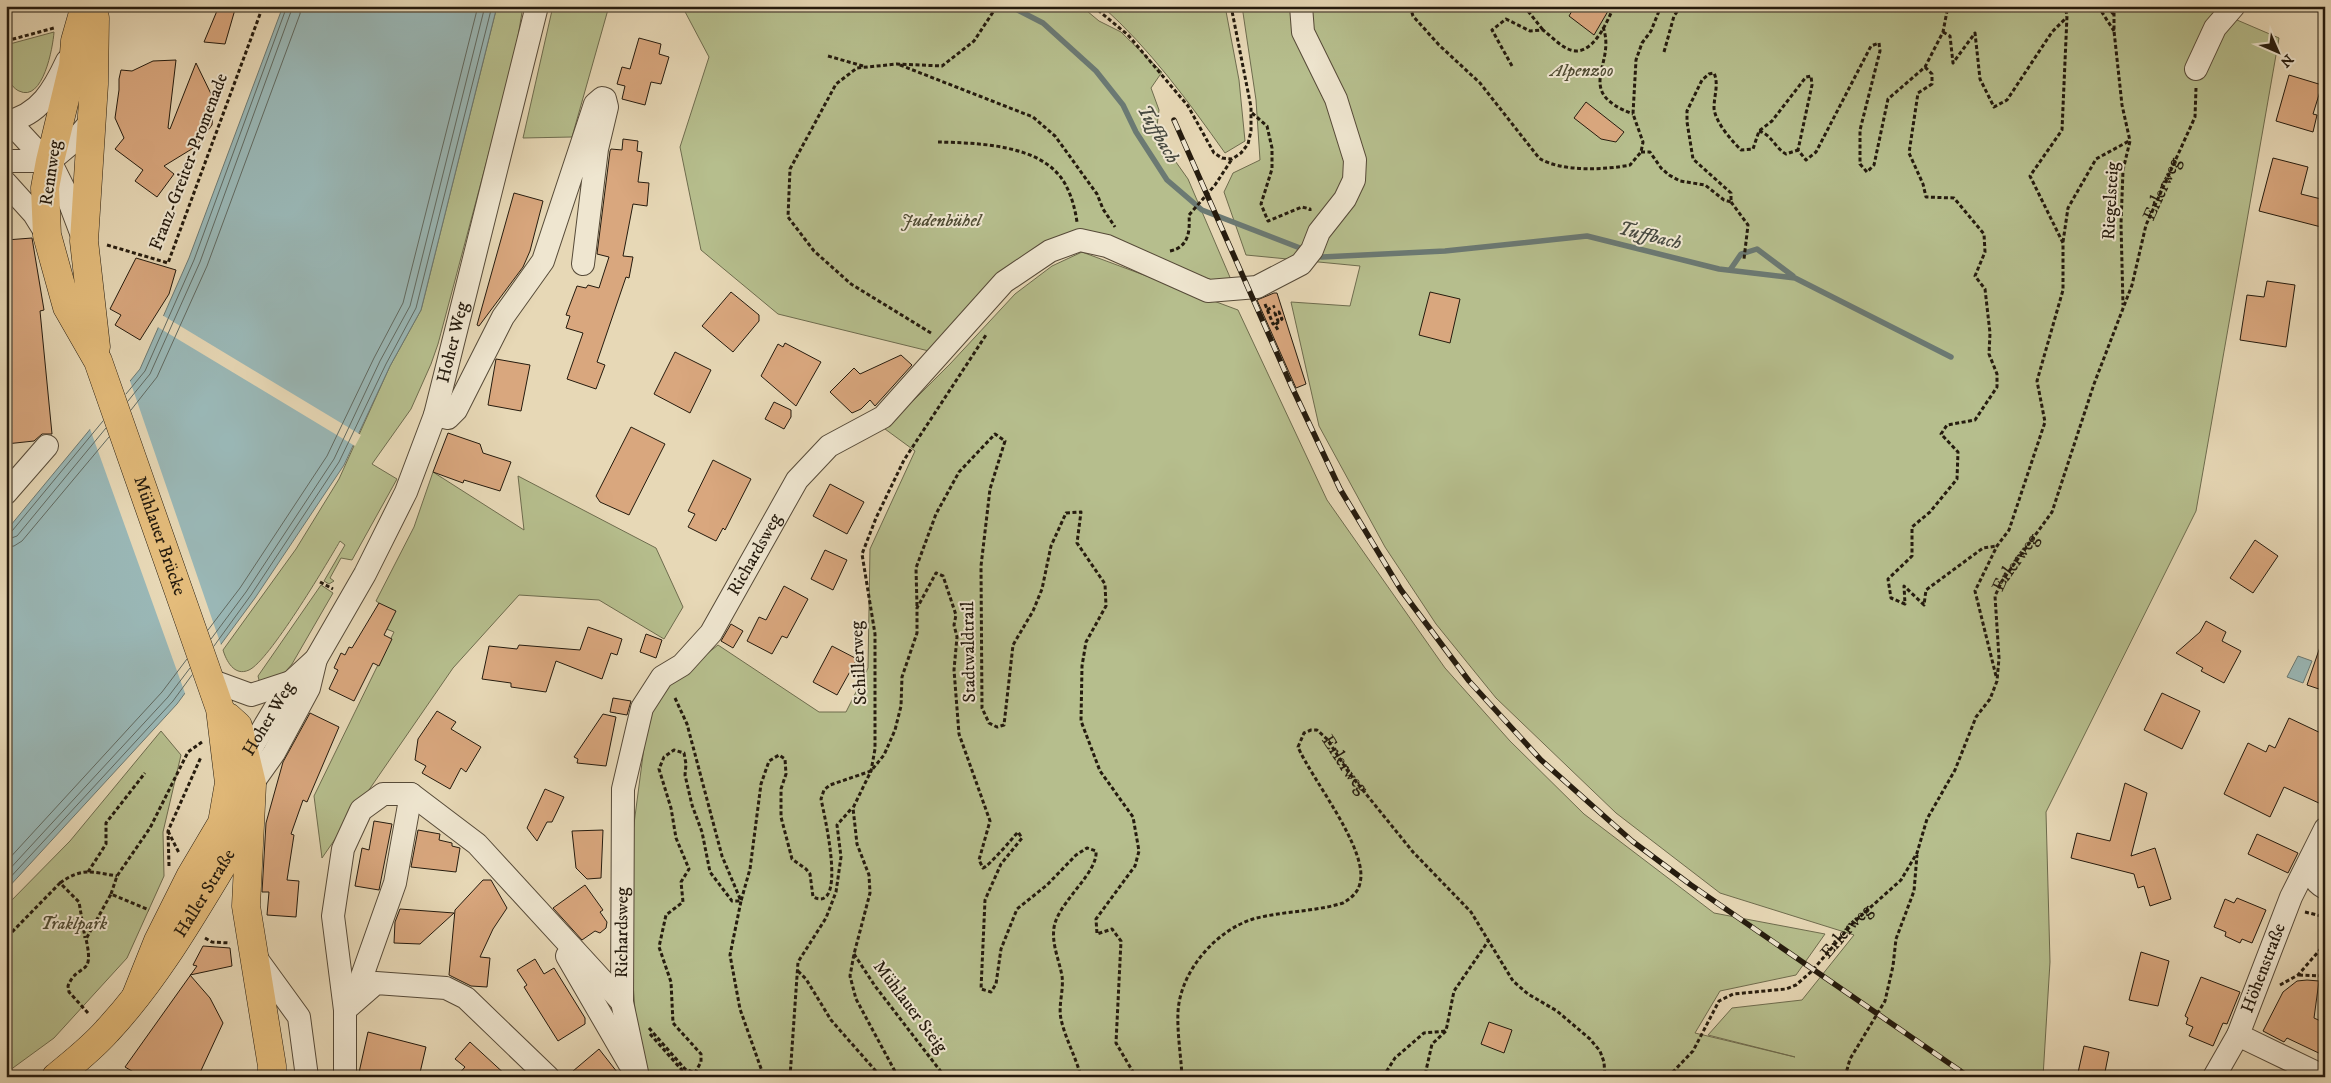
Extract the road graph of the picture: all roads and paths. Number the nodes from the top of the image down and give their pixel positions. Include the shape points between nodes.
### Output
1 (86, 6) edge
2 (92, 6) edge
3 (263, 6) edge
4 (537, 6) edge
5 (997, 6) edge
6 (1093, 6) edge
7 (1232, 6) edge
8 (1301, 6) edge
9 (1410, 6) edge
10 (1524, 6) edge
11 (1614, 6) edge
12 (1661, 6) edge
13 (1681, 6) edge
14 (1948, 6) edge
15 (2065, 6) edge
16 (2098, 6) edge
17 (2234, 6) edge
18 (2114, 8) edge
19 (2067, 16) junction
20 (1603, 26) junction
21 (1543, 30) junction
22 (2114, 31) junction
23 (1943, 32) junction
24 (68, 34) junction
25 (6, 41) edge
26 (1664, 52) dead end
27 (828, 56) dead end
28 (897, 64) junction
29 (1512, 66) dead end
30 (1925, 66) junction
31 (866, 67) junction
32 (2196, 69) joint
33 (1251, 112) junction
34 (1633, 114) junction
35 (7, 120) edge
36 (92, 120) junction
37 (1759, 131) junction
38 (2130, 141) junction
39 (938, 142) dead end
40 (1798, 150) junction
41 (1642, 152) junction
42 (1232, 159) junction
43 (6, 161) edge
44 (50, 161) junction
45 (6, 183) edge
46 (1731, 202) junction
47 (1310, 215) dead end
48 (47, 235) junction
49 (1080, 240) junction
50 (93, 243) junction
51 (2063, 243) junction
52 (1106, 246) junction
53 (1164, 250) dead end
54 (1744, 259) dead end
55 (583, 264) dead end
56 (1263, 293) junction
57 (2124, 308) junction
58 (1267, 310) junction
59 (1276, 325) junction
60 (991, 328) dead end
61 (1278, 330) dead end
62 (949, 345) junction
63 (98, 361) junction
64 (109, 394) joint
65 (435, 415) junction
66 (47, 446) dead end
67 (6, 493) edge
68 (1998, 546) junction
69 (320, 582) dead end
70 (335, 590) dead end
71 (917, 608) junction
72 (316, 659) junction
73 (682, 665) junction
74 (210, 680) junction
75 (1997, 680) junction
76 (291, 682) junction
77 (202, 742) dead end
78 (202, 754) dead end
79 (870, 771) junction
80 (145, 774) dead end
81 (242, 775) junction
82 (411, 794) junction
83 (853, 808) junction
84 (222, 823) junction
85 (248, 824) junction
86 (2325, 829) edge
87 (1917, 853) junction
88 (2311, 858) junction
89 (222, 866) junction
90 (88, 872) junction
91 (170, 873) dead end
92 (117, 876) junction
93 (60, 883) junction
94 (2325, 888) edge
95 (111, 894) junction
96 (742, 901) junction
97 (246, 906) junction
98 (153, 912) dead end
99 (2314, 915) dead end
100 (2325, 917) edge
101 (549, 924) junction
102 (12, 932) dead end
103 (202, 937) dead end
104 (86, 939) junction
105 (1490, 940) junction
106 (2325, 944) edge
107 (245, 948) junction
108 (854, 954) junction
109 (797, 971) junction
110 (2325, 976) edge
111 (136, 996) junction
112 (622, 1002) junction
113 (345, 1010) junction
114 (88, 1013) dead end
115 (646, 1030) dead end
116 (1446, 1030) junction
117 (2238, 1035) junction
118 (541, 1074) edge
119 (56, 1077) edge
120 (272, 1077) edge
121 (307, 1077) edge
122 (345, 1077) edge
123 (638, 1077) edge
124 (688, 1077) edge
125 (764, 1077) edge
126 (790, 1077) edge
127 (882, 1077) edge
128 (898, 1077) edge
129 (945, 1077) edge
130 (1081, 1077) edge
131 (1136, 1077) edge
132 (1182, 1077) edge
133 (1383, 1077) edge
134 (1420, 1077) edge
135 (1605, 1077) edge
136 (1668, 1077) edge
137 (1845, 1077) edge
138 (2214, 1077) edge
139 (2325, 1077) edge

1 - 24 main road, Rennweg
2 - 36 main road, Rennweg via 95,18
3 - 50 path, Franz-Greiter-Promenade via 168,263
4 - 65 street, Hoher Weg
5 - 28 path via 974,41 942,66
6 - 42 path via 1128,35 1188,106 1214,153
7 - 33 path
8 - 56 street via 1303,32 1336,99 1355,160 1354,180 1346,199 1319,232 1302,264
9 - 41 path via 1413,16 1480,83 1531,150 1548,164 1615,168 1630,164
10 - 21 path
11 - 20 path
12 - 34 path via 1636,60
13 - 26 path via 1674,16
14 - 23 path
15 - 19 path
16 - 22 path
17 - 32 street via 2215,28
18 - 22 path, Riegelsteig
19 - 23 path via 2052,32 2007,100 1994,107 1980,79 1975,33 1953,63 1950,36
19 - 51 path via 2062,130 2030,176
20 - 21 path via 1594,44 1581,51 1568,50
20 - 34 path via 1606,50 1600,76 1601,91 1616,108
21 - 29 path via 1530,31 1506,19 1492,30
22 - 38 path, Riegelsteig via 2122,105
23 - 30 path
24 - 25 path
24 - 35 street via 59,78 44,102
24 - 44 main road, Rennweg via 73,66
27 - 31 path
28 - 31 path
28 - 52 path via 1033,117 1055,136 1097,194 1118,231
30 - 40 path via 1888,99 1874,165 1867,172 1860,164 1860,130 1879,44 1871,46 1816,152 1806,160
30 - 68 path via 1932,74 1932,84 1918,93 1909,153 1926,197 1954,198 1984,234 1985,252 1975,276 1985,289 1989,354 1997,374 1997,387 1975,420 1947,425 1941,434 1958,452 1958,478 1930,512 1912,526 1912,556 1888,579 1891,598 1905,604 1904,586 1924,605 1926,590 1983,548
31 - 62 path via 857,68 836,84 790,169 788,217 814,251 851,284
32 - 57 path, Erlerweg via 2195,117 2146,225
33 - 42 path via 1248,144 1241,154
33 - 47 path via 1267,126 1272,148 1272,169 1260,204 1268,221 1302,207 1310,209
34 - 41 path via 1643,142
35 - 44 street
36 - 44 street
36 - 50 main road, Rennweg
37 - 40 path via 1767,134 1786,154
37 - 40 path via 1772,121 1806,77 1811,76
37 - 46 path via 1753,149 1741,150 1728,138 1714,110 1714,73 1702,80 1687,111 1693,159 1731,193
38 - 51 path via 2096,159 2068,208
38 - 57 path, Riegelsteig via 2123,170 2121,224
39 - 49 path via 989,144 1015,150 1045,163 1063,180 1074,206
41 - 46 path via 1650,152 1661,168 1680,181 1705,185
42 - 53 path via 1215,185 1189,214 1190,229 1186,242 1180,249
43 - 44 street
44 - 48 main road, Rennweg via 45,188
44 - 50 street
45 - 48 street via 34,214
46 - 54 path via 1748,225
48 - 63 main road, Rennweg via 67,308
49 - 52 street
49 - 62 street, Richardsweg via 1050,252 1004,282
50 - 63 main road, Rennweg
51 - 68 path via 2063,290 2037,381 2045,422 2010,530
52 - 56 street via 1208,292
55 - 65 street via 597,149 607,107 602,98 595,104 543,261 503,317 456,410 448,418
56 - 58 path
56 - 58 path via 1262,300
57 - 75 path, Erlerweg via 2094,384 2052,512 2002,581 1995,596 1999,658
58 - 59 path
58 - 59 path via 1273,324 1278,322 1275,313 1279,312 1282,319
59 - 61 path
60 - 79 path, Schillerweg via 904,460 862,554 875,634 875,749
62 - 73 street, Richardsweg via 882,417 829,446 797,480 711,633
63 - 64 main road, Rennweg
64 - 74 main road, Mühlauer Brücke
65 - 72 street, Hoher Weg via 404,497
66 - 67 street
68 - 75 path via 1975,591
69 - 70 path
71 - 79 path via 917,633 902,677 902,706 884,755
71 - 130 path via 936,573 940,573 956,615 954,670 958,734 990,821 979,860 983,868 989,866 1018,832 1022,838 1001,864 985,900 981,989 991,992 996,984 1000,949 1017,909 1047,885 1076,855 1086,848 1096,851 1097,859 1066,900 1055,924 1055,949 1062,978 1060,1018
71 - 131 path, Stadtwaldtrail via 916,568 936,514 960,472 994,434 1005,441 990,489 981,566 982,708 989,723 997,727 1004,725 1013,645 1033,612 1051,546 1066,513 1081,512 1077,543 1105,584 1106,606 1086,642 1081,721 1100,771 1132,817 1138,851 1135,866 1096,919 1097,934 1112,929 1121,941 1116,1043
72 - 76 street, Hoher Weg
72 - 81 street, Hoher Weg via 309,688 274,753
73 - 96 path via 685,680 674,699 687,724 722,856
73 - 112 street, Richardsweg via 662,677 642,708 623,789
74 - 76 street via 252,695
74 - 81 main road, Haller Straße via 220,709 238,726
75 - 87 path, Erlerweg via 1990,699 1976,717 1955,770 1926,819
76 - 81 street, Hoher Weg
77 - 92 path via 188,752 150,828
78 - 91 path via 168,831
79 - 83 path, Schillerweg
79 - 96 path via 830,784 824,790 821,800 832,879 830,894 819,900 813,897 810,874 792,859 781,817 785,759 778,755 770,761 761,784 750,869
80 - 90 path via 106,822 106,844
81 - 84 main road, Haller Straße
81 - 85 main road, Haller Straße
82 - 101 street, Richardsweg via 477,844
82 - 113 street via 396,883 361,979
82 - 113 street via 383,794 361,810 343,849 333,916
83 - 108 path via 857,844 869,875 870,893
83 - 109 path via 836,824 841,857 836,892 826,918 798,962
84 - 89 main road
84 - 111 main road, Haller Straße via 190,876 158,941
85 - 89 main road, Haller Straße
85 - 97 main road
86 - 88 street, Höhenstraße
87 - 136 path, Erlerweg via 1901,880 1853,923 1812,971 1796,984 1786,989 1733,994 1719,1001 1693,1051
87 - 137 path via 1914,892 1896,938 1885,1001 1850,1059
88 - 94 street via 2315,882
88 - 117 street, Höhenstraße via 2291,898
89 - 97 main road
89 - 111 main road, Haller Straße via 193,916
90 - 92 path
90 - 93 path via 74,872
92 - 95 path
93 - 102 path
93 - 104 path via 79,902
95 - 98 path
95 - 104 path
96 - 112 path via 732,901 710,872 685,775 684,753 674,750 664,757 659,769 676,838 689,869 681,882 683,902 666,914 659,947 671,982 673,1023 701,1054 695,1073 685,1069 631,1007
96 - 125 path via 730,955 740,1009
97 - 107 main road
99 - 100 path
101 - 112 street, Richardsweg
101 - 123 street
103 - 107 path
104 - 114 path via 89,961 69,982 68,990
105 - 116 path via 1454,991
105 - 132 path, Erlerweg via 1471,912 1407,845 1349,773 1327,739 1317,730 1304,733 1298,747 1323,787 1357,855 1360,884 1352,898 1343,902 1253,920 1226,934 1202,954 1181,993 1178,1012
105 - 135 path, Erlerweg via 1513,981 1557,1011 1590,1039 1600,1051
106 - 110 path via 2298,975
107 - 120 main road
107 - 121 street via 299,1017
108 - 128 path via 850,976 856,999
108 - 129 path, Mühlauer Steig via 874,986
109 - 126 path
109 - 127 path via 806,979 831,1020
111 - 119 main road, Haller Straße via 107,1032
112 - 123 street, Richardsweg
113 - 118 street via 376,983 446,988 466,998
113 - 122 street
115 - 124 path
116 - 133 path via 1424,1033 1395,1058
116 - 134 path via 1432,1044 1425,1075
117 - 138 street, Höhenstraße
117 - 139 street

